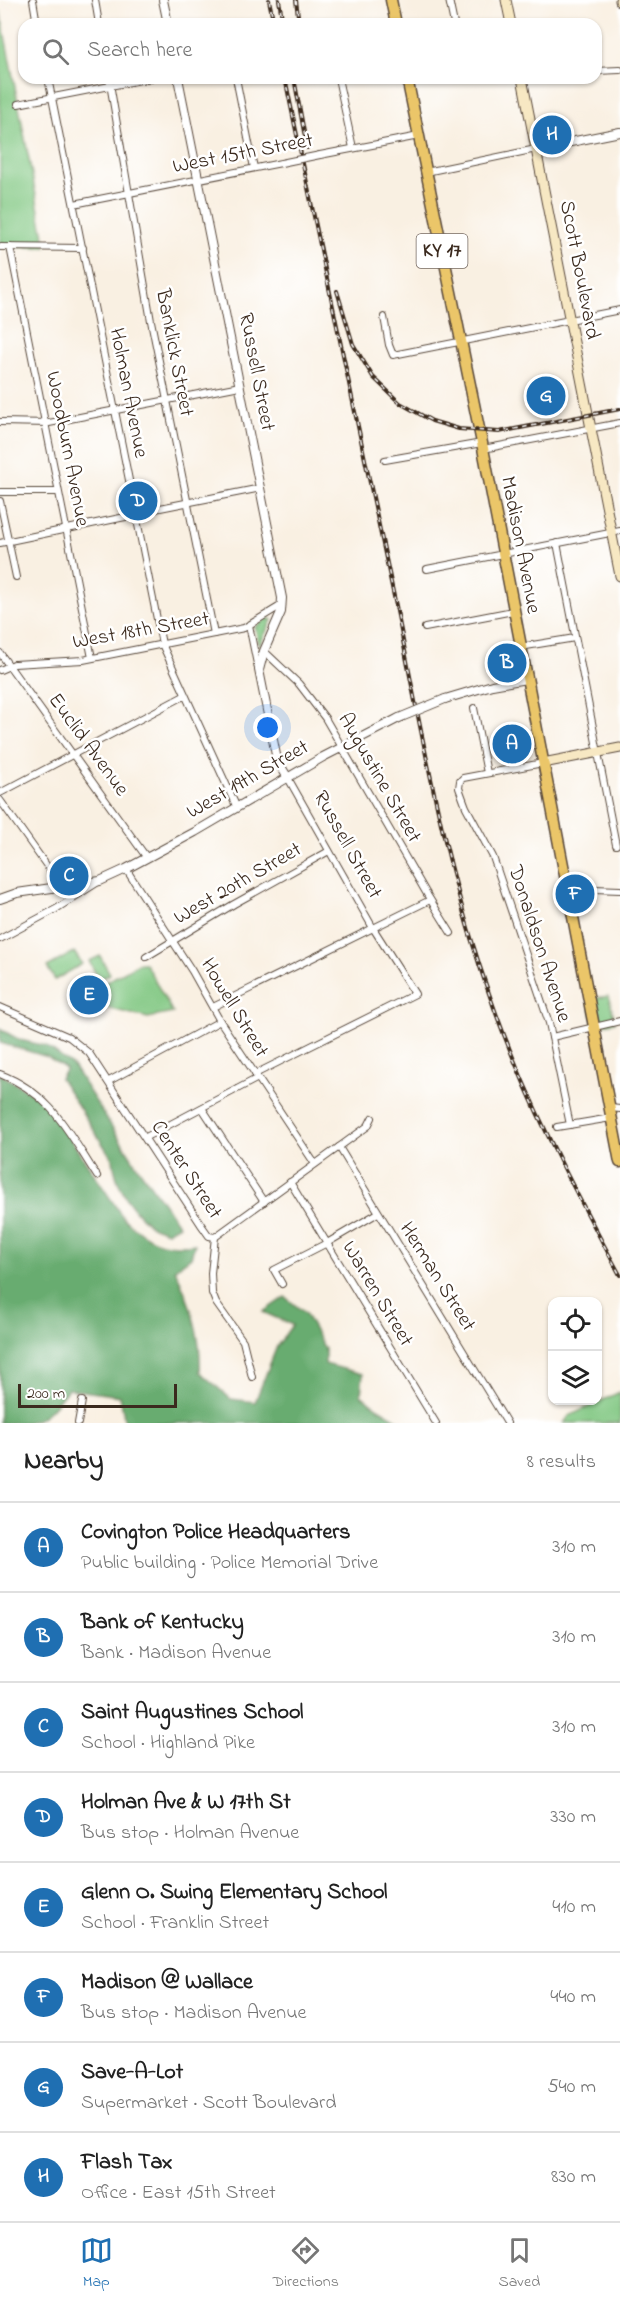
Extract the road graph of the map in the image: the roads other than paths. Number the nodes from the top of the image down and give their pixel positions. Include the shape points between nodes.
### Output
1 (33, 0) edge
2 (95, 0) edge
3 (163, 0) edge
4 (391, 0) edge
5 (449, 0) edge
6 (506, 0) edge
7 (36, 18) edge
8 (98, 18) edge
9 (167, 18) edge
10 (395, 18) edge
11 (453, 18) edge
12 (510, 18) edge
13 (620, 70) edge
14 (602, 71) edge
15 (49, 84) edge
16 (101, 84) edge
17 (109, 84) edge
18 (179, 84) edge
19 (237, 84) edge
20 (339, 84) edge
21 (408, 84) edge
22 (523, 84) edge
23 (52, 97) junction
24 (18, 104) dead end
25 (620, 132) edge
26 (419, 136) junction
27 (353, 148) junction
28 (536, 149) junction
29 (254, 168) junction
30 (426, 172) junction
31 (199, 179) junction
32 (128, 194) junction
33 (74, 204) junction
34 (0, 247) edge
35 (10, 247) junction
36 (83, 248) junction
37 (620, 310) edge
38 (384, 317) dead end
39 (571, 320) junction
40 (460, 342) junction
41 (240, 386) junction
42 (167, 400) junction
43 (114, 410) junction
44 (0, 422) edge
45 (44, 423) junction
46 (620, 423) edge
47 (592, 429) junction
48 (482, 446) junction
49 (385, 460) dead end
50 (261, 488) junction
51 (0, 492) edge
52 (58, 492) junction
53 (0, 501) edge
54 (187, 502) junction
55 (135, 513) junction
56 (66, 530) junction
57 (616, 532) edge
58 (8, 542) junction
59 (0, 543) edge
60 (557, 543) junction
61 (502, 554) junction
62 (427, 569) dead end
63 (620, 576) edge
64 (16, 577) dead end
65 (282, 605) junction
66 (513, 611) junction
67 (249, 625) junction
68 (425, 628) dead end
69 (214, 634) junction
70 (576, 638) junction
71 (162, 644) junction
72 (520, 646) junction
73 (264, 651) junction
74 (0, 653) edge
75 (92, 658) junction
76 (10, 665) junction
77 (0, 670) edge
78 (259, 670) junction
79 (526, 679) junction
80 (184, 696) junction
81 (474, 708) dead end
82 (342, 747) junction
83 (620, 748) edge
84 (597, 753) junction
85 (74, 754) junction
86 (543, 763) junction
87 (487, 773) junction
88 (288, 778) junction
89 (0, 793) edge
90 (0, 800) edge
91 (237, 808) junction
92 (616, 845) dead end
93 (329, 850) junction
94 (147, 858) junction
95 (126, 869) junction
96 (100, 881) junction
97 (61, 885) junction
98 (567, 888) junction
99 (620, 890) edge
100 (0, 899) edge
101 (71, 900) junction
102 (430, 900) junction
103 (373, 928) junction
104 (451, 933) dead end
105 (0, 939) edge
106 (173, 941) junction
107 (146, 957) dead end
108 (0, 1006) edge
109 (213, 1007) junction
110 (220, 1021) junction
111 (620, 1021) edge
112 (594, 1026) junction
113 (552, 1037) junction
114 (0, 1074) edge
115 (256, 1076) junction
116 (109, 1082) junction
117 (202, 1108) junction
118 (614, 1112) edge
119 (372, 1118) dead end
120 (570, 1125) junction
121 (558, 1127) dead end
122 (146, 1137) junction
123 (339, 1147) junction
124 (620, 1162) edge
125 (315, 1164) junction
126 (96, 1176) dead end
127 (290, 1182) junction
128 (264, 1202) junction
129 (378, 1213) junction
130 (215, 1237) junction
131 (327, 1243) junction
132 (282, 1284) dead end
133 (252, 1377) dead end
134 (82, 1401) dead end
135 (78, 1423) edge
136 (436, 1423) edge
137 (507, 1423) edge

1 - 7 street
2 - 8 street
3 - 9 street
4 - 10 main road
5 - 11 street
6 - 12 main road
13 - 14 street
15 - 23 street, Holman Avenue
16 - 23 street
17 - 32 street, Banklick Street
18 - 31 street, Russell Street
19 - 29 street
20 - 27 street
21 - 26 main road, Madison Avenue / KY 17
22 - 28 main road, Scott Boulevard
23 - 24 street
23 - 33 street, Holman Avenue
25 - 28 street
26 - 27 street, West 15th Street
26 - 30 main road, Madison Avenue / KY 17
27 - 29 street, West 15th Street, bridge
28 - 30 street
28 - 39 main road, Scott Boulevard
29 - 31 street, West 15th Street
30 - 40 main road, Madison Avenue / KY 17
31 - 32 street, West 15th Street
31 - 41 street, Russell Street
32 - 33 street, West 15th Street
32 - 42 street, Banklick Street
33 - 36 street, Holman Avenue
34 - 35 street
35 - 36 street
35 - 45 street, Woodburn Avenue
36 - 43 street, Holman Avenue
37 - 39 street
38 - 40 street via 393,355
39 - 40 street
39 - 47 main road, Scott Boulevard
40 - 48 main road, Madison Avenue / KY 17
41 - 42 street
41 - 50 street, Russell Street
42 - 43 street
42 - 54 street, Banklick Street
43 - 45 street
43 - 55 street, Holman Avenue
44 - 45 street
45 - 52 street, Woodburn Avenue
46 - 47 street
47 - 48 street
47 - 57 main road, Scott Boulevard
48 - 49 street
48 - 61 main road, Madison Avenue / KY 17
50 - 54 street
50 - 65 street, Russell Street
51 - 52 street
52 - 56 street, Woodburn Avenue
53 - 58 street
54 - 55 street
54 - 69 street, Banklick Street
55 - 56 street
55 - 71 street, Holman Avenue
56 - 58 street
56 - 75 street, Woodburn Avenue
57 - 60 street
57 - 63 main road, Scott Boulevard
58 - 59 street
58 - 64 street
60 - 61 street
60 - 70 street
61 - 62 street
61 - 66 main road, Madison Avenue / KY 17
65 - 67 street, West 18th Street
65 - 73 street, Russell Street
66 - 68 street
66 - 72 main road, Madison Avenue / KY 17
67 - 69 street, West 18th Street
67 - 78 street, Russell Street
69 - 71 street, West 18th Street
70 - 72 street
70 - 84 street
71 - 75 street, West 18th Street
71 - 80 street, Holman Avenue
72 - 79 main road, Madison Avenue / KY 17
73 - 78 street, Russell Street
73 - 82 street, Augustine Street via 299,684
74 - 76 street, Euclid Avenue
75 - 76 street, West 18th Street
76 - 77 street, West 18th Street
76 - 85 street, Euclid Avenue
78 - 88 street, Russell Street via 277,760
79 - 82 street, West 19th Street, bridge via 445,699
79 - 86 main road, Madison Avenue / KY 17
80 - 85 street
80 - 91 street, Holman Avenue
81 - 87 street
82 - 88 street, West 19th Street
82 - 102 street, Augustine Street
83 - 84 main road
84 - 86 main road
84 - 92 street
85 - 89 street
85 - 94 street, Euclid Avenue
86 - 87 street
86 - 98 main road, Madison Avenue / KY 17
87 - 113 street, Donaldson Avenue via 463,778 459,788 493,857
88 - 91 street, West 19th Street
88 - 93 street, Russell Street
90 - 97 street
91 - 94 street, West 19th Street
93 - 103 street, Russell Street
93 - 106 street, West 20th Street
94 - 95 street, West 19th Street
95 - 96 street, West 19th Street
95 - 106 street, Howell Street
96 - 97 street
96 - 101 street, West 19th Street
97 - 100 street
97 - 101 street
98 - 99 street
98 - 112 main road, Madison Avenue / KY 17
101 - 105 street, West 19th Street
102 - 103 street
102 - 104 street, Augustine Street
103 - 109 street
103 - 115 street, Russell Street via 415,994
106 - 107 street, West 20th Street
106 - 109 street, Howell Street
108 - 116 street, Center Street via 77,1043
109 - 110 street, Howell Street
110 - 115 street, Howell Street
110 - 116 street
111 - 112 street
112 - 113 street via 591,1030
112 - 118 main road, Madison Avenue / KY 17
113 - 120 street, Donaldson Avenue
114 - 126 street via 24,1084 46,1102
115 - 117 street
115 - 125 street, Howell Street
116 - 122 street, Center Street
117 - 122 street
117 - 128 street
118 - 120 street
118 - 124 main road, Madison Avenue / KY 17
119 - 123 street via 368,1126
120 - 121 street
122 - 130 street, Center Street via 202,1226 209,1236
123 - 125 street
123 - 129 street, Herman Street
125 - 127 street
127 - 128 street
127 - 131 street, Warren Street
128 - 130 street
129 - 131 street
129 - 137 street, Herman Street
130 - 133 street, Center Street via 212,1293 243,1341
131 - 132 street via 274,1270
131 - 136 street, Warren Street
134 - 135 street

